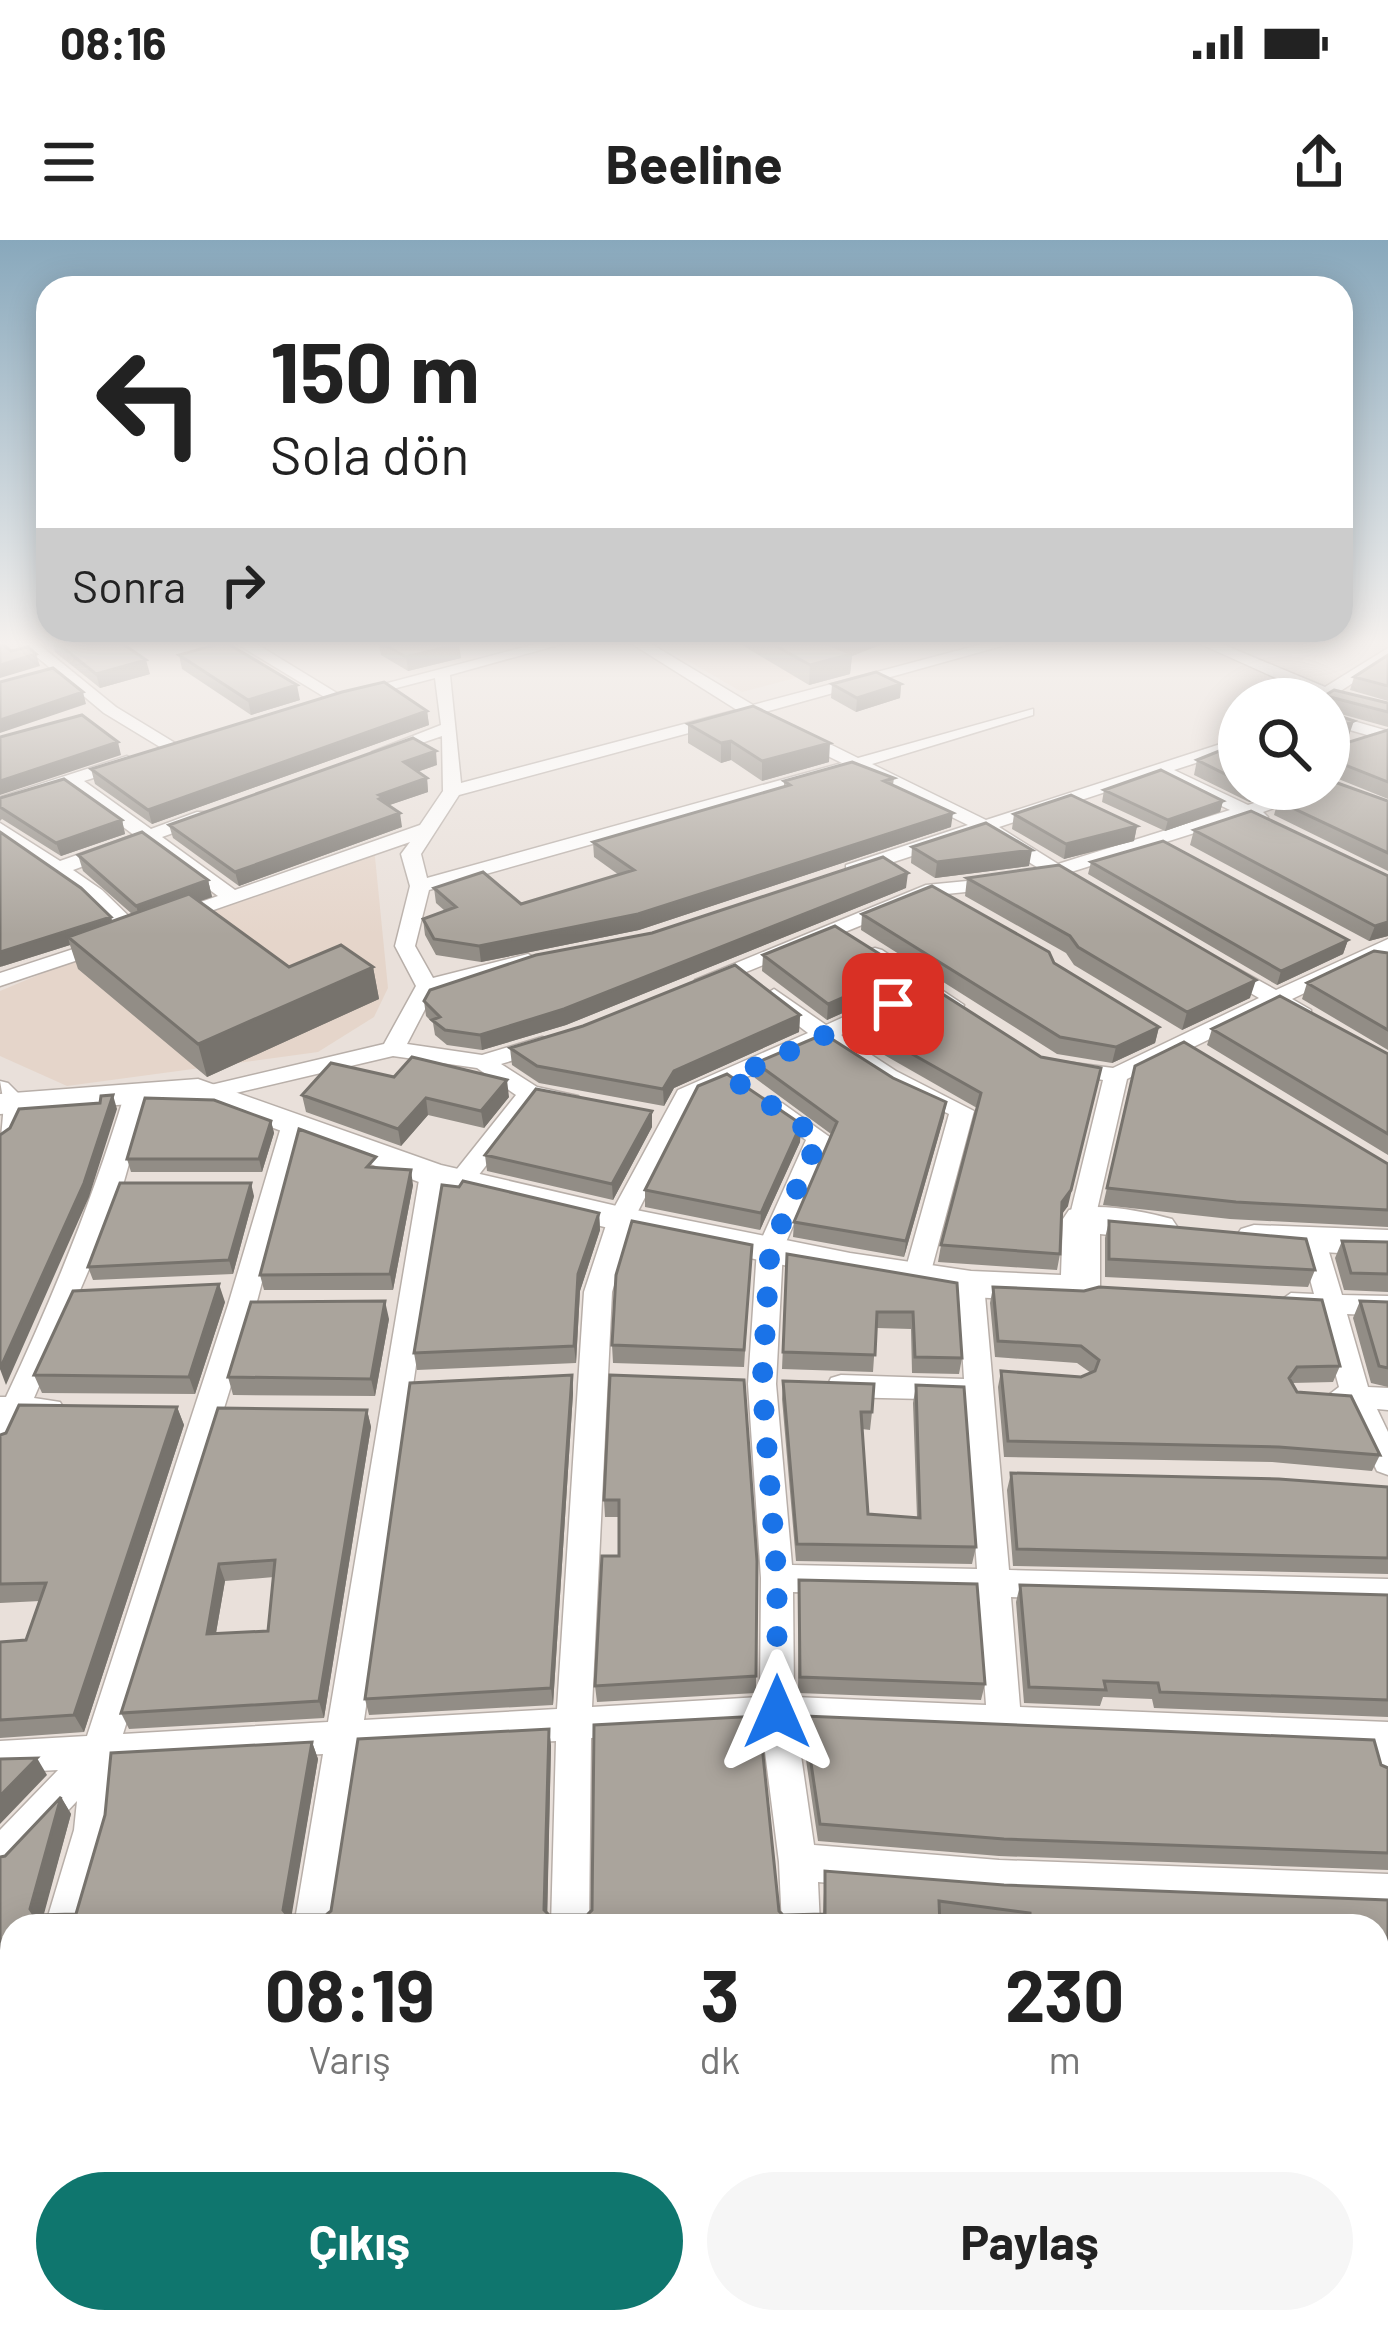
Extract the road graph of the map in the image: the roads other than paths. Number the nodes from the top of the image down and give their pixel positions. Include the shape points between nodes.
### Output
1 (160, 740) edge
2 (191, 740) edge
3 (416, 740) edge
4 (450, 740) edge
5 (647, 740) edge
6 (808, 740) edge
7 (934, 740) edge
8 (171, 746) junction
9 (1218, 752) edge
10 (364, 758) edge
11 (855, 763) junction
12 (1160, 770) junction
13 (71, 780) junction
14 (452, 791) junction
15 (1071, 799) junction
16 (0, 803) edge
17 (1276, 810) edge
18 (213, 812) edge
19 (1261, 818) junction
20 (984, 826) junction
21 (0, 829) edge
22 (428, 829) junction
23 (148, 835) junction
24 (1160, 841) junction
25 (1181, 853) edge
26 (884, 860) junction
27 (59, 868) junction
28 (1059, 872) junction
29 (830, 876) edge
30 (1078, 884) edge
31 (420, 886) junction
32 (933, 889) junction
33 (232, 897) junction
34 (964, 909) edge
35 (836, 929) junction
36 (136, 934) junction
37 (1373, 952) edge
38 (1197, 953) edge
39 (557, 955) edge
40 (0, 956) edge
41 (737, 968) junction
42 (10, 978) edge
43 (695, 985) edge
44 (428, 986) junction
45 (928, 989) junction
46 (1276, 1000) junction
47 (978, 1021) edge
48 (1313, 1022) edge
49 (825, 1034) junction
50 (556, 1040) edge
51 (393, 1049) junction
52 (483, 1062) junction
53 (1048, 1064) edge
54 (1116, 1075) junction
55 (731, 1078) junction
56 (137, 1093) junction
57 (206, 1093) junction
58 (530, 1093) junction
59 (5, 1098) edge
60 (588, 1104) edge
61 (292, 1122) junction
62 (0, 1141) edge
63 (447, 1176) junction
64 (622, 1219) junction
65 (1082, 1219) junction
66 (1313, 1242) junction
67 (1388, 1244) edge
68 (770, 1250) junction
69 (917, 1275) junction
70 (971, 1284) junction
71 (1263, 1301) edge
72 (1331, 1306) junction
73 (1388, 1306) edge
74 (986, 1378) junction
75 (773, 1384) junction
76 (1319, 1396) edge
77 (1357, 1398) junction
78 (1388, 1399) edge
79 (6, 1409) edge
80 (77, 1410) edge
81 (0, 1441) edge
82 (1388, 1463) edge
83 (777, 1578) junction
84 (997, 1582) junction
85 (1388, 1593) edge
86 (777, 1712) junction
87 (1004, 1718) junction
88 (574, 1721) junction
89 (346, 1740) junction
90 (1386, 1748) edge
91 (100, 1751) junction
92 (0, 1757) edge
93 (0, 1856) edge
94 (798, 1862) junction
95 (1388, 1893) edge
96 (68, 1914) edge
97 (315, 1914) edge
98 (570, 1914) edge
99 (800, 1914) edge

1 - 8 street
2 - 8 street
3 - 10 street
4 - 14 street
5 - 14 street
6 - 11 street
7 - 11 street
8 - 13 street
9 - 12 street
11 - 20 street
11 - 31 street
12 - 15 street
12 - 19 street
13 - 16 street
13 - 23 street
14 - 22 street
15 - 20 street
15 - 24 street
17 - 19 street
18 - 23 street
19 - 24 street
20 - 26 street
20 - 28 street
21 - 27 street
22 - 31 street via 411,854
22 - 33 street
23 - 27 street
23 - 33 street
24 - 25 street
24 - 28 street
26 - 29 street
26 - 32 street
27 - 36 street
28 - 30 street
28 - 32 street
31 - 44 street via 405,946
32 - 34 street
32 - 35 street
33 - 36 street
35 - 41 street
35 - 45 street
36 - 42 street
37 - 46 street
38 - 46 street
39 - 44 street
40 - 42 street
41 - 43 street
41 - 49 street
44 - 51 street
45 - 47 street
45 - 49 street
46 - 48 street
46 - 54 street
49 - 55 street
49 - 69 street via 933,1102 962,1111
50 - 52 street
51 - 52 street
51 - 57 street
52 - 58 street
53 - 54 street
54 - 65 street
55 - 64 street via 686,1095 662,1118
55 - 68 street via 819,1138
56 - 57 street
56 - 59 street
56 - 79 street via 122,1184 79,1295
57 - 61 street
58 - 60 street
58 - 63 street
59 - 62 street
61 - 63 street
61 - 91 street via 263,1184 244,1296
63 - 64 street
63 - 89 street via 396,1304 396,1399
64 - 68 street
64 - 88 street via 598,1292
65 - 66 street
65 - 70 street via 1092,1289
66 - 67 street
66 - 72 street
68 - 69 street
68 - 75 street
69 - 70 street
70 - 74 street
71 - 72 street
72 - 73 street
72 - 77 street
74 - 75 street
74 - 84 street via 999,1473
75 - 83 street
76 - 77 street
77 - 78 street
77 - 82 street
79 - 80 street
79 - 81 street
83 - 84 street
83 - 86 street
84 - 85 street
84 - 87 street
86 - 87 street
86 - 88 street
86 - 94 street
87 - 90 street
88 - 89 street
88 - 98 street
89 - 91 street
89 - 97 street
91 - 92 street
91 - 93 street
91 - 96 street via 92,1830
94 - 95 street
94 - 99 street

